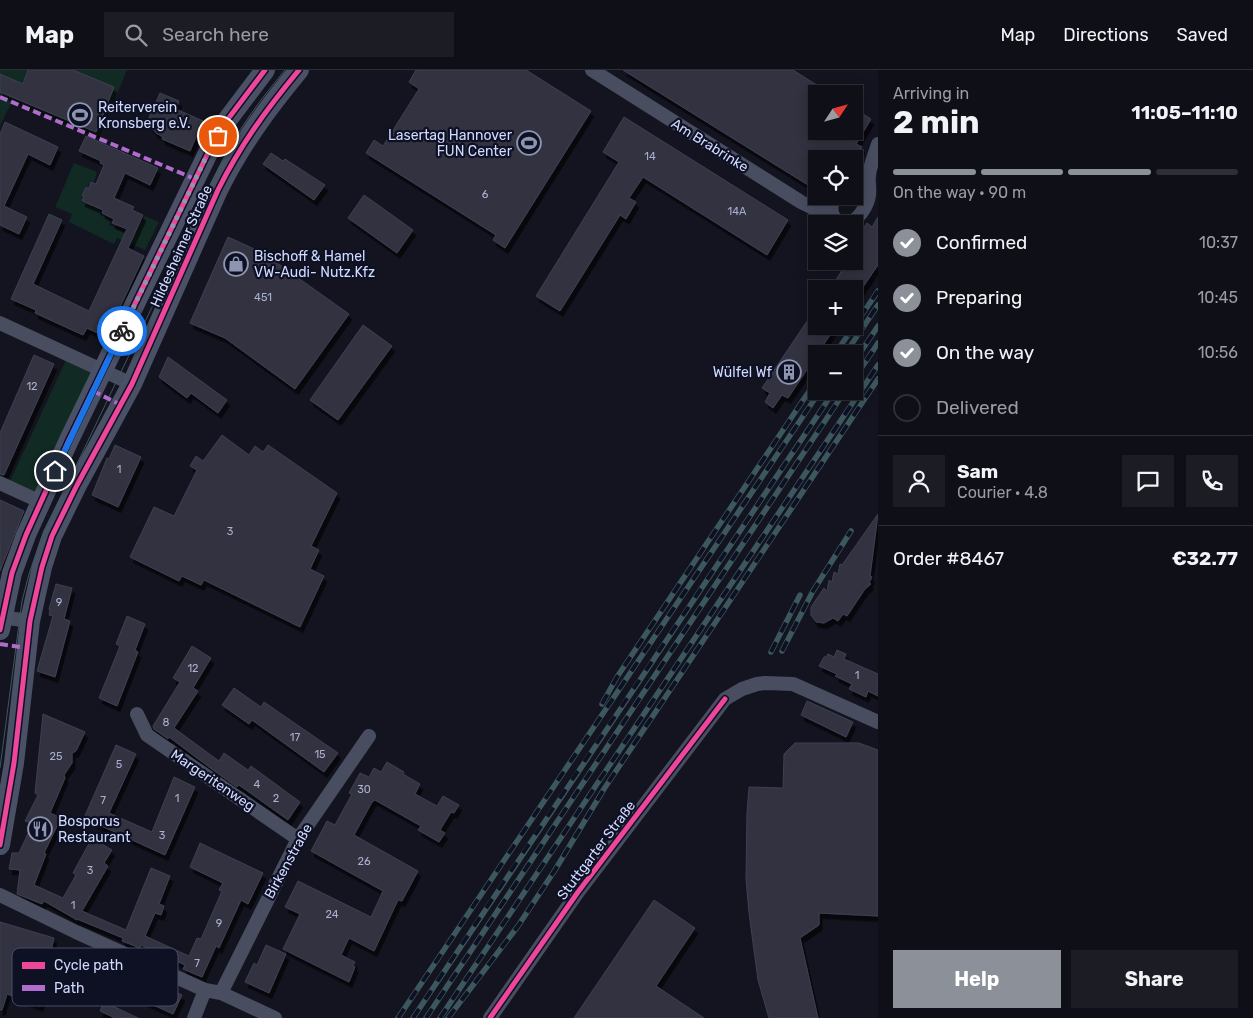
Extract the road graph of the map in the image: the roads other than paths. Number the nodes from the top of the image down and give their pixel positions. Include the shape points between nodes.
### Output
1 (265, 70) edge
2 (298, 70) edge
3 (592, 70) edge
4 (878, 144) edge
5 (869, 174) junction
6 (863, 178) edge
7 (831, 205) edge
8 (831, 210) junction
9 (0, 323) edge
10 (103, 369) junction
11 (132, 384) junction
12 (0, 483) edge
13 (41, 502) junction
14 (30, 621) junction
15 (1, 622) edge
16 (137, 714) dead end
17 (878, 722) edge
18 (369, 736) dead end
19 (298, 839) junction
20 (0, 846) edge
21 (0, 895) edge
22 (112, 948) edge
23 (178, 978) edge
24 (205, 990) junction
25 (221, 993) junction
26 (194, 1018) edge
27 (275, 1018) edge
28 (490, 1018) edge

1 - 10 main road, Hildesheimer Straße via 208,153
2 - 11 main road, Hildesheimer Straße via 255,125 231,165
3 - 8 street, Am Brabrinke via 801,202 821,212
4 - 5 street
5 - 6 street
5 - 8 street via 869,195 858,217 846,224 836,220
7 - 8 street
9 - 10 street
10 - 11 street
10 - 13 main road, Hildesheimer Straße
11 - 14 main road, Hildesheimer Straße via 52,536
12 - 13 street
13 - 15 main road, Hildesheimer Straße via 12,573
14 - 15 street
14 - 20 main road, Hildesheimer Straße via 14,763
16 - 19 street, Margeritenweg via 148,735
17 - 28 street, Stuttgarter Straße via 793,684 757,684 725,700 578,892
18 - 19 street, Birkenstraße
19 - 25 street, Birkenstraße
21 - 22 street
23 - 24 street
24 - 25 street
24 - 26 street
25 - 27 street

